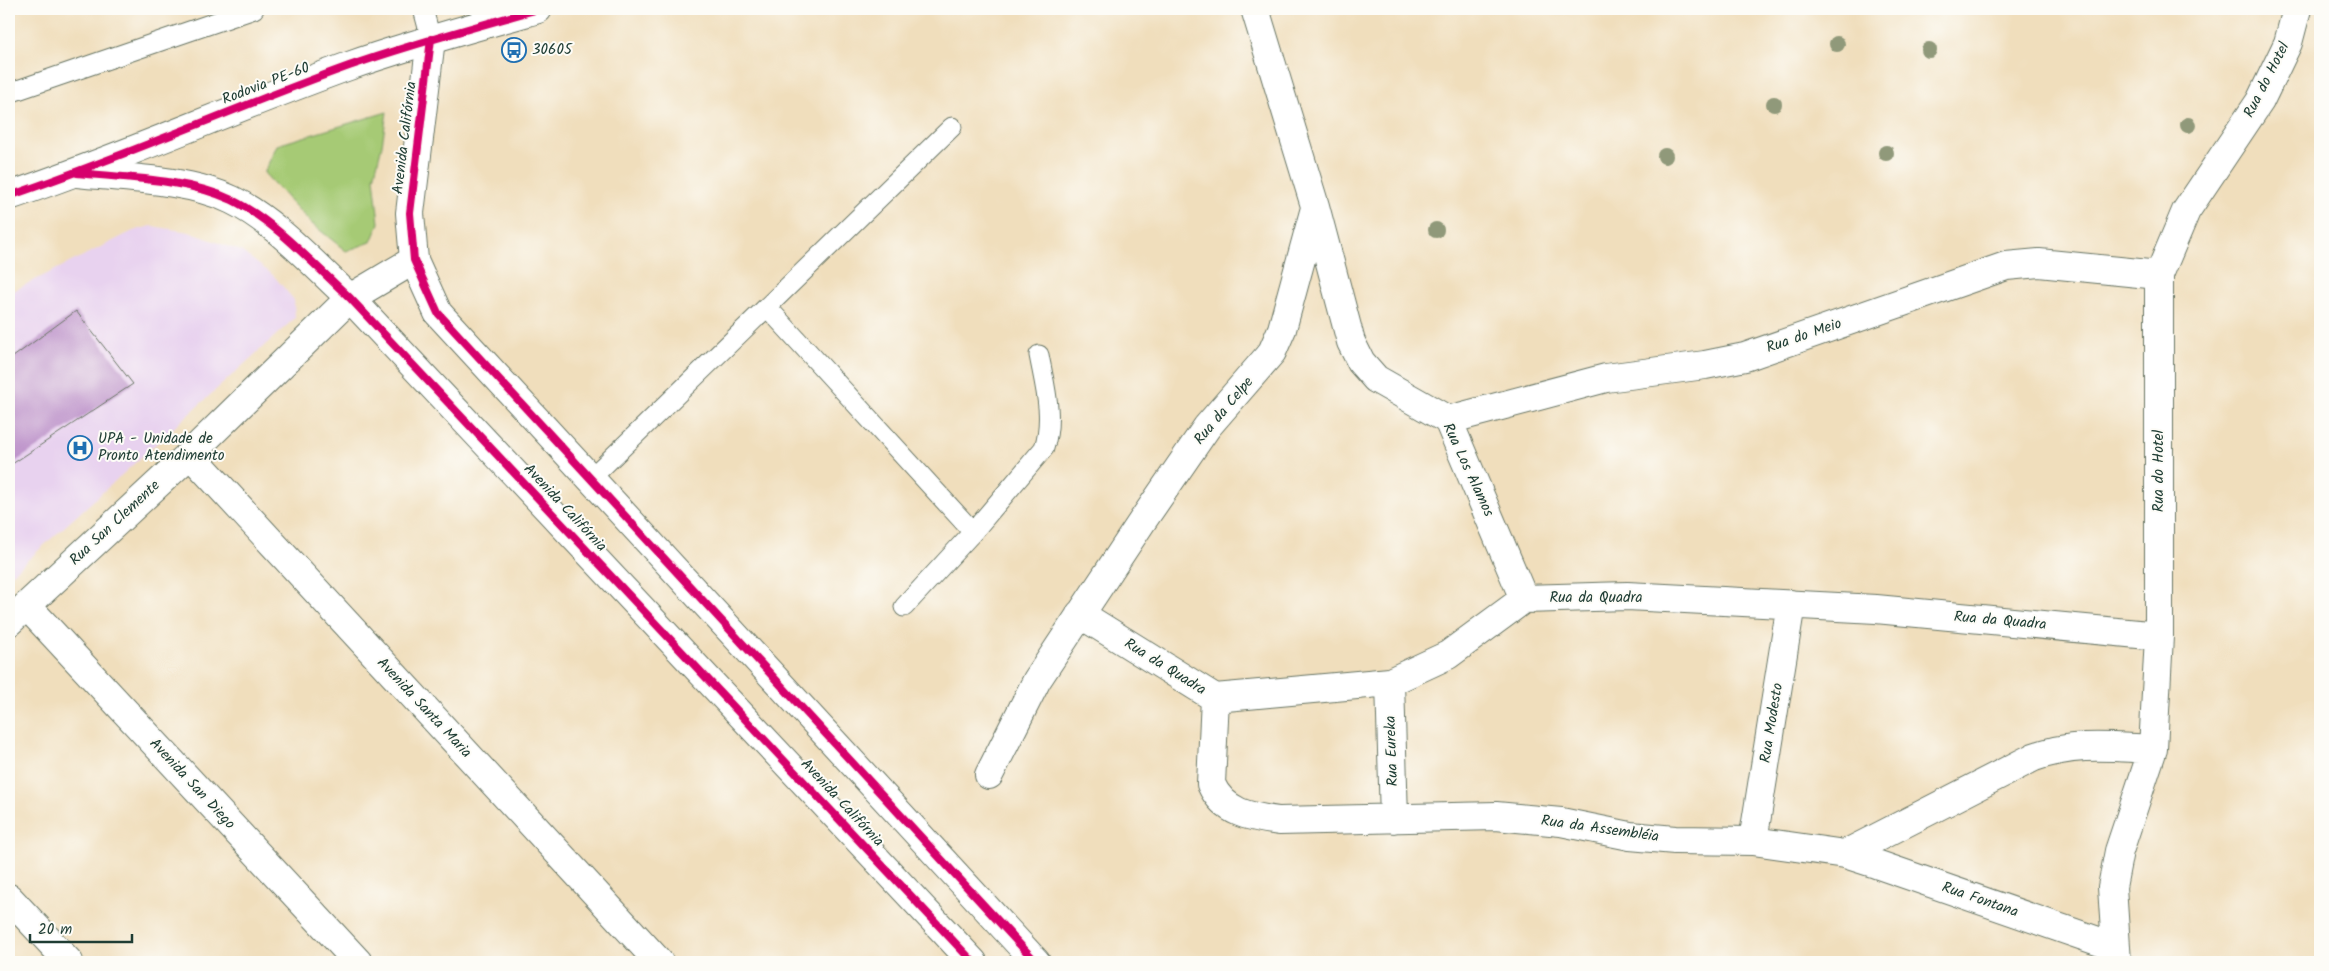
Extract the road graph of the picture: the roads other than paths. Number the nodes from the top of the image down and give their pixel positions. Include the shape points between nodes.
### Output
1 (254, 9) edge
2 (423, 9) edge
3 (538, 9) edge
4 (1255, 9) edge
5 (2297, 9) edge
6 (431, 39) junction
7 (9, 93) edge
8 (952, 127) dead end
9 (78, 173) junction
10 (9, 196) edge
11 (1315, 206) junction
12 (414, 260) junction
13 (2159, 275) junction
14 (350, 298) junction
15 (766, 307) junction
16 (1039, 355) dead end
17 (1448, 420) junction
18 (190, 454) junction
19 (590, 479) junction
20 (973, 532) junction
21 (1524, 599) junction
22 (1791, 604) junction
23 (904, 607) dead end
24 (18, 614) edge
25 (1080, 614) junction
26 (2160, 636) junction
27 (1390, 682) junction
28 (1215, 698) junction
29 (2153, 749) junction
30 (989, 775) dead end
31 (1394, 819) junction
32 (1753, 841) junction
33 (1845, 854) junction
34 (9, 898) edge
35 (2116, 955) edge
36 (69, 962) edge
37 (358, 962) edge
38 (659, 962) edge
39 (973, 962) edge
40 (1036, 962) edge

1 - 7 lane
2 - 6 lane
3 - 6 street, Rodovia PE-60
4 - 11 street
5 - 13 street, Rua do Hotel via 2288,44 2260,101 2186,212
6 - 9 street, Rodovia PE-60 via 349,66
6 - 12 street, Avenida Califórnia via 410,213
8 - 15 lane
9 - 10 street, Rodovia PE-60
9 - 14 street, Avenida Califórnia via 180,184 232,200 273,227
11 - 17 street, Rua Los Alamos via 1351,342 1361,362 1376,380
11 - 25 street, Rua da Celpe via 1282,329 1272,352 1207,427
12 - 14 street, Rua San Clemente
12 - 19 street, Avenida Califórnia via 438,313
13 - 17 street, Rua do Meio via 2039,263 2006,266 1746,357 1606,378
13 - 26 street, Rua do Hotel
14 - 18 street, Rua San Clemente
14 - 39 street, Avenida Califórnia
15 - 19 lane
15 - 20 lane
16 - 20 lane via 1050,415 1044,448
17 - 21 street, Rua Los Alamos
18 - 24 street, Rua San Clemente
18 - 38 street, Avenida Santa Maria
19 - 40 street, Avenida Califórnia
20 - 23 lane
21 - 22 street, Rua da Quadra via 1627,596
21 - 27 street, Rua da Quadra via 1448,655
22 - 26 street, Rua da Quadra
22 - 32 street, Rua Modesto
24 - 37 street, Avenida San Diego
25 - 28 street, Rua da Quadra
25 - 30 street, Rua da Celpe via 1036,680
26 - 29 street, Rua do Hotel
27 - 28 street, Rua da Quadra
27 - 31 street, Rua Eureka
28 - 31 street, Rua da Assembléia via 1211,784 1216,796 1229,808 1250,817 1279,821
29 - 33 street via 2080,746 2034,757
29 - 35 street, Rua do Hotel via 2112,887
31 - 32 street, Rua da Assembléia via 1496,816 1561,822 1630,836
32 - 33 street, Rua da Assembléia
33 - 35 street, Rua Fontana
34 - 36 street

